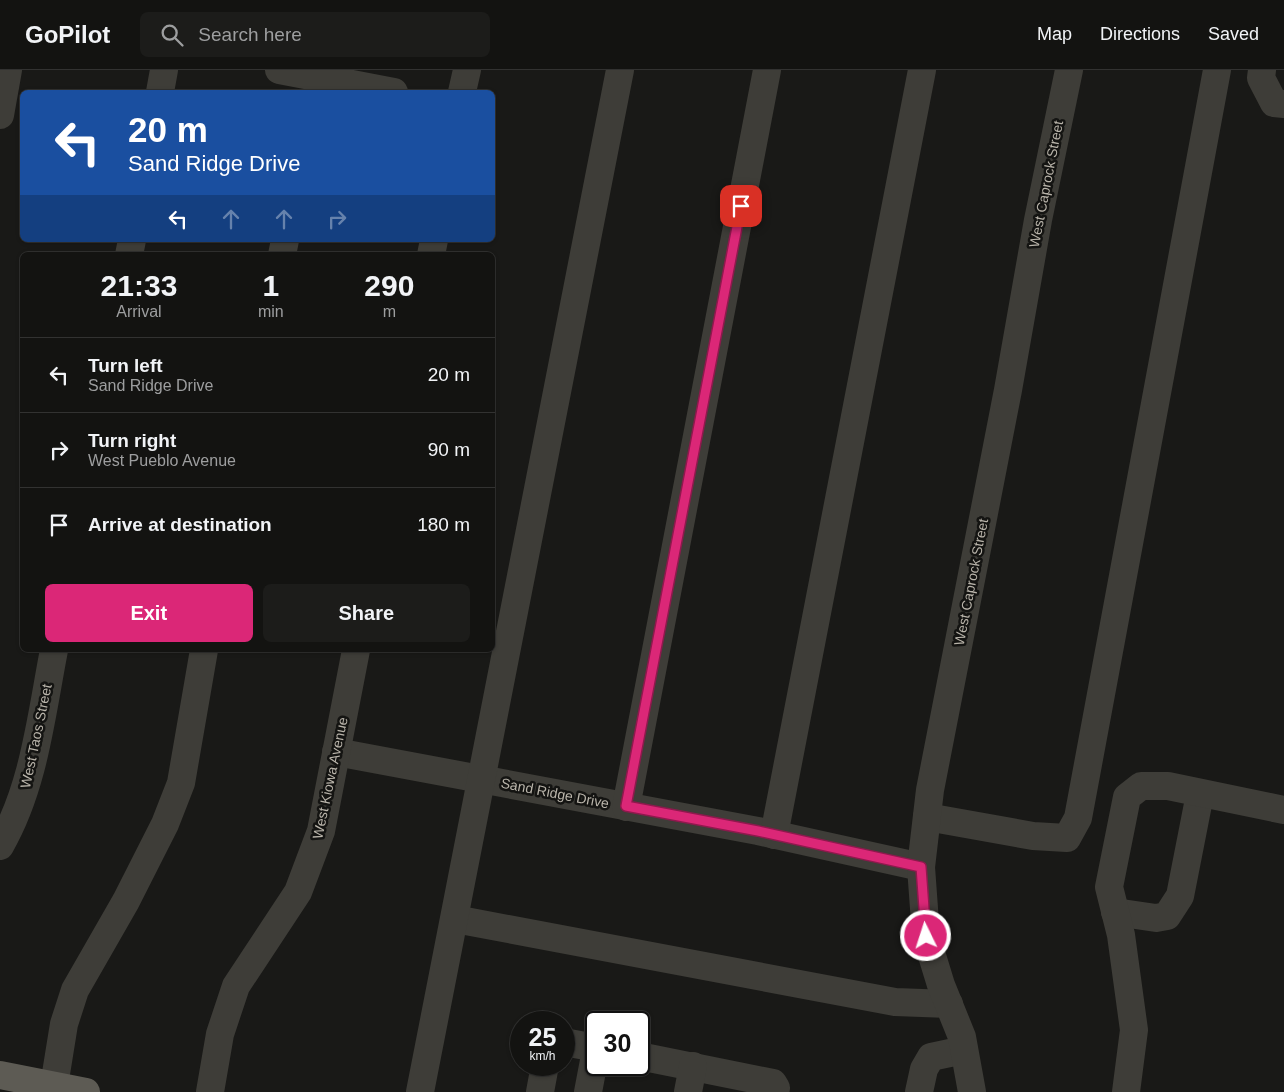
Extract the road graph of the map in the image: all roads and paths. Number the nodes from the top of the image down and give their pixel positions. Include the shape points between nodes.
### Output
1 (8, 70) edge
2 (164, 70) edge
3 (279, 70) edge
4 (466, 70) edge
5 (620, 70) edge
6 (767, 70) edge
7 (922, 70) edge
8 (1069, 70) edge
9 (1217, 70) edge
10 (1262, 70) edge
11 (316, 80) edge
12 (160, 90) edge
13 (381, 90) edge
14 (462, 90) edge
15 (1284, 104) edge
16 (0, 115) edge
17 (54, 652) edge
18 (204, 652) edge
19 (356, 652) edge
20 (336, 752) junction
21 (483, 780) junction
22 (1200, 794) junction
23 (626, 806) junction
24 (1284, 810) edge
25 (927, 817) junction
26 (774, 835) junction
27 (0, 846) edge
28 (921, 867) junction
29 (1115, 912) junction
30 (455, 918) junction
31 (949, 1004) junction
32 (964, 1050) junction
33 (650, 1058) edge
34 (693, 1066) junction
35 (0, 1075) edge
36 (543, 1076) edge
37 (591, 1076) edge
38 (731, 1083) edge
39 (54, 1089) edge
40 (86, 1092) edge
41 (210, 1092) edge
42 (420, 1092) edge
43 (540, 1092) edge
44 (588, 1092) edge
45 (688, 1092) edge
46 (775, 1092) edge
47 (919, 1092) edge
48 (972, 1092) edge
49 (1126, 1092) edge

1 - 16 street
2 - 12 street
3 - 11 street
4 - 14 street
5 - 21 street
6 - 23 street
7 - 26 street
8 - 25 street, West Caprock Street
9 - 25 street via 1078,818 1066,838 1033,836
10 - 15 street via 1261,78 1274,103
11 - 13 street
17 - 27 street, West Taos Street via 32,765 12,826
18 - 39 street via 181,783 165,824 126,901 75,990 64,1024
19 - 20 street, West Kiowa Avenue
20 - 21 street, Sand Ridge Drive
20 - 41 street, West Kiowa Avenue via 321,831 298,892 236,986 220,1034
21 - 23 street, Sand Ridge Drive
21 - 30 street
22 - 24 street
22 - 29 street via 1180,896 1167,916 1156,918
22 - 29 street via 1168,786 1141,786 1127,798 1109,887
23 - 26 street, Sand Ridge Drive
25 - 28 street, West Caprock Street
26 - 28 street, Sand Ridge Drive
28 - 31 street, West Caprock Street via 926,936
29 - 49 street via 1134,1030
30 - 31 street via 895,1002
30 - 42 street
31 - 32 street, West Caprock Street
32 - 47 street via 931,1057 924,1069
32 - 48 street, West Caprock Street
33 - 34 street
34 - 38 street
34 - 45 street
35 - 39 main road
36 - 43 street
37 - 44 street
38 - 46 street via 773,1083
39 - 40 main road

